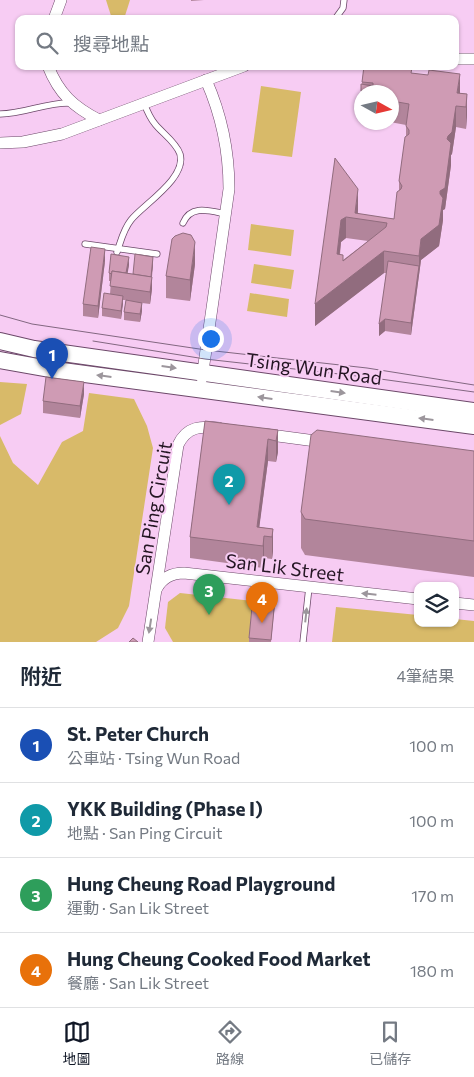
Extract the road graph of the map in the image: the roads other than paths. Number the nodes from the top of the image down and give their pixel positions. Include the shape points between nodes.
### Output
1 (61, 0) edge
2 (344, 0) edge
3 (55, 15) edge
4 (338, 15) edge
5 (459, 59) edge
6 (474, 59) edge
7 (50, 70) edge
8 (233, 70) edge
9 (206, 80) junction
10 (72, 103) junction
11 (144, 103) junction
12 (0, 114) edge
13 (99, 120) junction
14 (0, 142) edge
15 (226, 214) junction
16 (184, 223) dead end
17 (86, 244) dead end
18 (118, 251) junction
19 (157, 254) dead end
20 (0, 341) edge
21 (0, 360) edge
22 (203, 372) junction
23 (200, 390) junction
24 (474, 411) edge
25 (474, 426) edge
26 (226, 429) edge
27 (255, 433) edge
28 (335, 443) edge
29 (309, 587) junction
30 (156, 592) junction
31 (414, 599) edge
32 (459, 603) edge
33 (474, 605) edge
34 (148, 642) edge
35 (303, 642) edge

1 - 3 street
2 - 4 lane
5 - 6 street
7 - 10 street
8 - 9 street
9 - 11 street
9 - 15 street via 220,115 227,152 229,189
10 - 12 lane via 53,103 15,114
10 - 13 street
11 - 13 street
11 - 18 lane via 153,122 178,150 180,163 170,182 129,223
13 - 14 street via 41,139
15 - 16 lane via 195,211 189,213
15 - 22 street
17 - 18 lane
18 - 19 lane
20 -> 22 main road, Tsing Wun Road via 34,349
23 -> 21 main road, Tsing Wun Road
22 - 23 street
22 -> 24 main road, Tsing Wun Road
25 -> 23 main road, Tsing Wun Road
26 - 30 street, San Ping Circuit via 194,428 178,445
27 - 28 street
29 - 30 street, San Lik Street via 184,573 165,578
31 -> 29 street, San Lik Street
35 -> 29 lane
30 -> 34 street, San Ping Circuit
32 - 33 street

